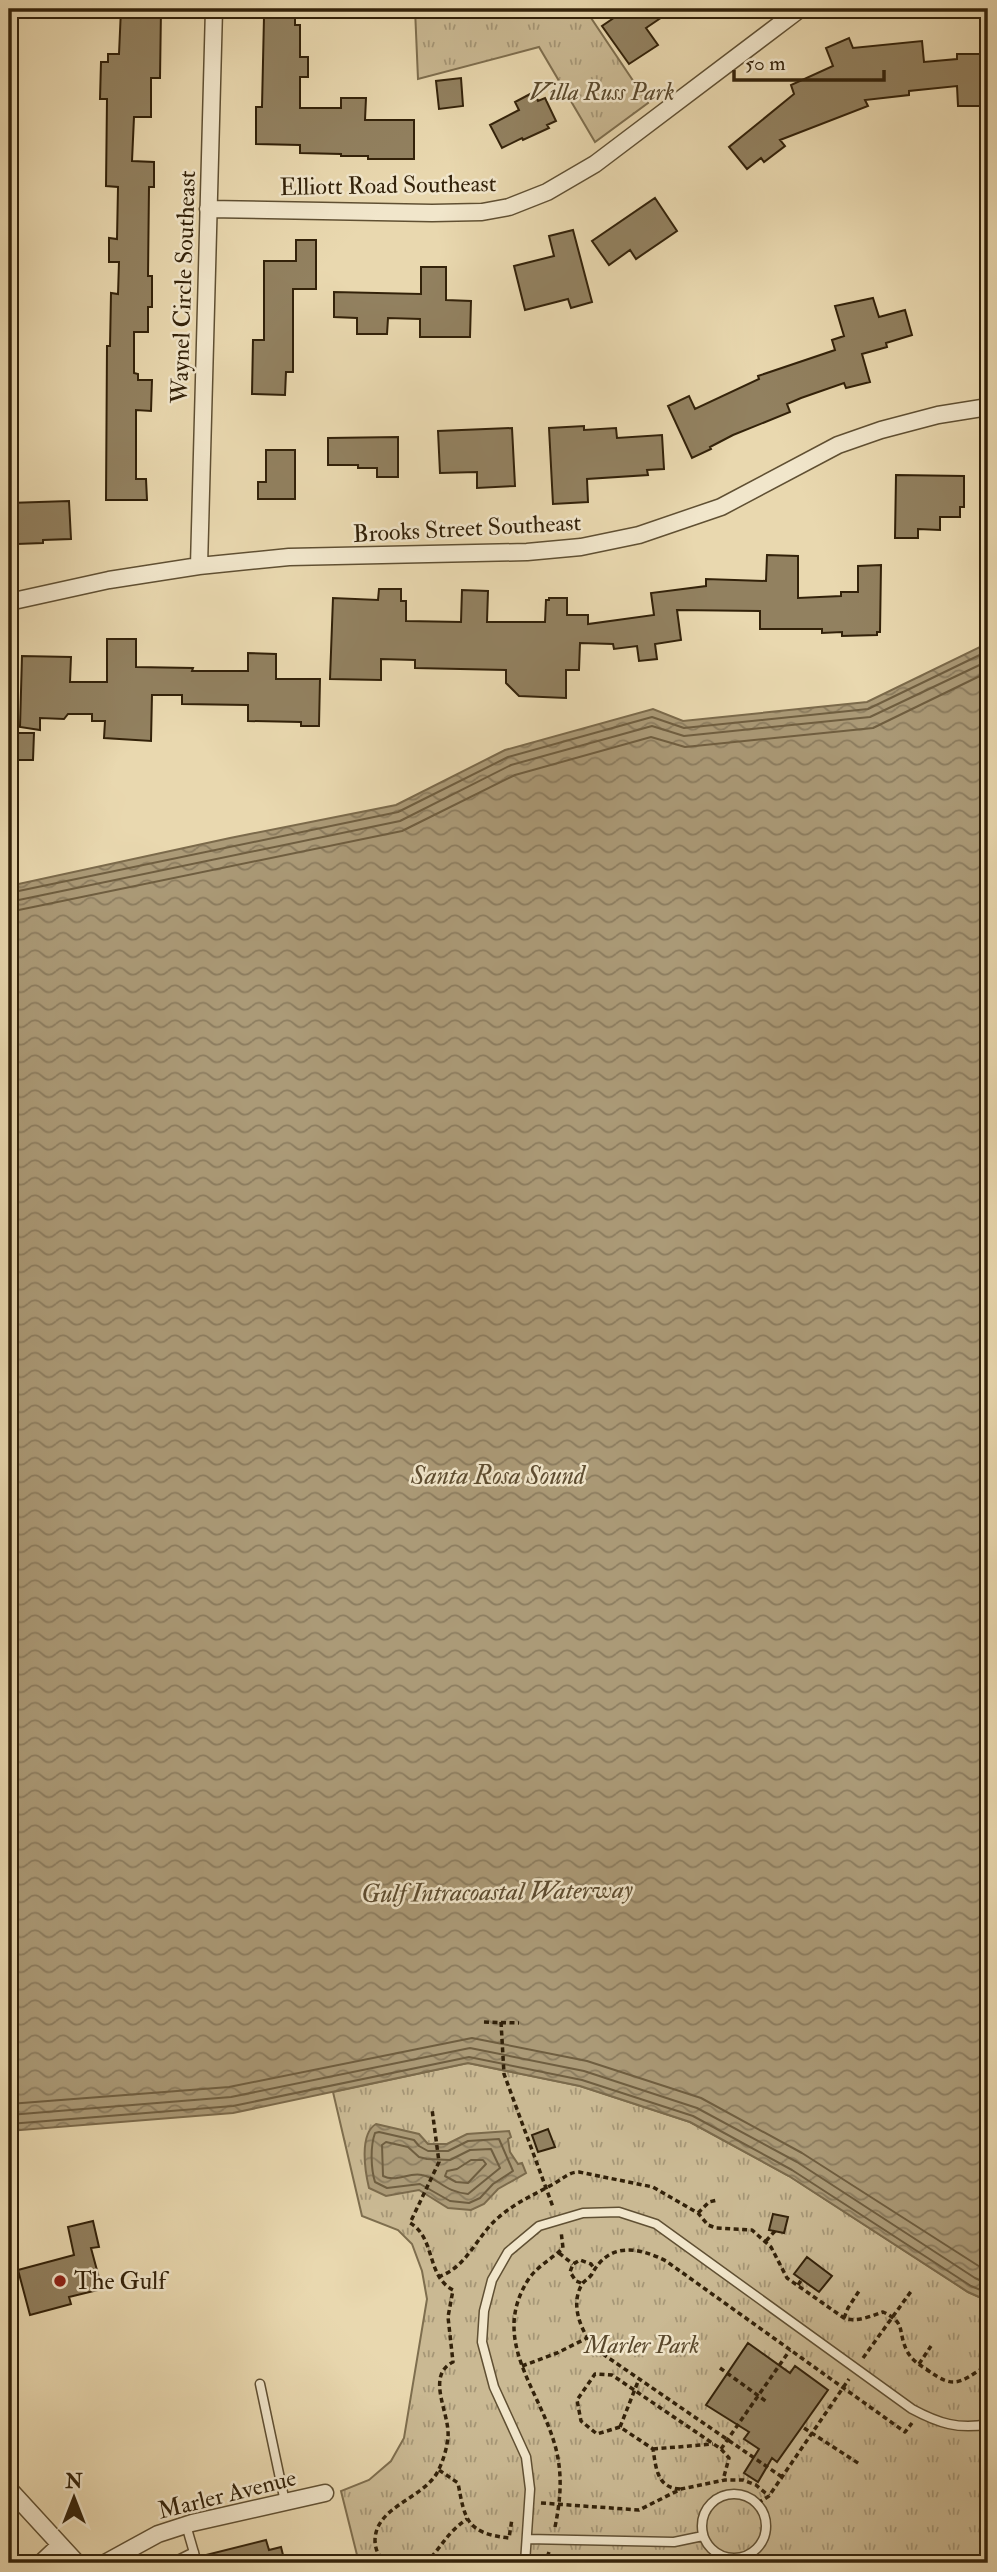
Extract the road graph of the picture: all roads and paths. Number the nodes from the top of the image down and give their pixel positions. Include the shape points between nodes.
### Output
1 (214, 9) edge
2 (800, 9) edge
3 (208, 209) junction
4 (988, 407) edge
5 (199, 566) junction
6 (9, 603) edge
7 (484, 2022) dead end
8 (501, 2022) junction
9 (519, 2023) dead end
10 (432, 2109) dead end
11 (716, 2200) dead end
12 (698, 2213) dead end
13 (557, 2221) junction
14 (775, 2231) dead end
15 (766, 2241) dead end
16 (559, 2253) junction
17 (573, 2264) junction
18 (593, 2267) junction
19 (802, 2279) dead end
20 (582, 2283) junction
21 (798, 2286) dead end
22 (811, 2286) dead end
23 (912, 2290) dead end
24 (859, 2291) dead end
25 (807, 2292) dead end
26 (845, 2318) dead end
27 (586, 2338) junction
28 (931, 2346) dead end
29 (790, 2350) junction
30 (919, 2364) dead end
31 (522, 2366) junction
32 (720, 2368) dead end
33 (856, 2368) junction
34 (639, 2379) junction
35 (260, 2384) dead end
36 (842, 2389) junction
37 (634, 2390) junction
38 (758, 2395) junction
39 (767, 2402) dead end
40 (918, 2412) junction
41 (988, 2424) edge
42 (620, 2427) junction
43 (804, 2428) dead end
44 (812, 2433) junction
45 (728, 2440) junction
46 (713, 2444) junction
47 (653, 2449) junction
48 (721, 2449) junction
49 (861, 2465) dead end
50 (438, 2470) junction
51 (782, 2477) junction
52 (723, 2480) junction
53 (9, 2488) edge
54 (681, 2490) junction
55 (325, 2493) dead end
56 (769, 2496) junction
57 (285, 2502) junction
58 (529, 2503) junction
59 (758, 2503) junction
60 (560, 2504) junction
61 (467, 2519) junction
62 (186, 2525) junction
63 (703, 2536) junction
64 (527, 2539) junction
65 (552, 2540) junction
66 (60, 2545) junction
67 (194, 2552) junction
68 (988, 2555) edge
69 (41, 2563) edge
70 (77, 2563) edge
71 (105, 2563) edge
72 (172, 2563) edge
73 (197, 2563) edge
74 (389, 2563) edge
75 (425, 2563) edge
76 (524, 2563) edge
77 (545, 2563) edge
78 (975, 2563) edge

1 - 3 street, Waynel Circle Southeast
2 - 3 street, Elliott Road Southeast via 594,164 547,192 509,207 432,213
3 - 5 street, Waynel Circle Southeast
4 - 5 street, Brooks Street Southeast via 881,430 838,445 721,507 649,533 581,547 289,557
5 - 6 street, Brooks Street Southeast
7 - 8 path
8 - 9 path
8 - 13 path via 504,2074
10 - 50 path via 439,2162 410,2223 420,2231 441,2283 453,2290 448,2317 453,2362 439,2378 448,2435
11 - 12 path
13 - 16 path via 564,2243
13 - 33 lane via 583,2213 619,2212 656,2224
13 - 58 lane via 539,2226 508,2252 492,2280 484,2311 482,2342 495,2387 526,2457
14 - 15 path
16 - 17 path
16 - 31 path via 529,2279 514,2313
17 - 18 path via 580,2260
17 - 20 path via 570,2273
18 - 20 path
18 - 29 path via 626,2250 653,2255
19 - 21 path
20 - 27 path via 578,2313
22 - 25 path
23 - 33 path
24 - 26 path
27 - 31 path
27 - 34 path
28 - 30 path
29 - 36 path
29 - 38 path
31 - 60 path via 554,2441
32 - 38 path
33 - 36 path
33 - 40 lane
34 - 37 path
34 - 45 path
35 - 57 lane
36 - 40 path via 905,2432
36 - 44 path
37 - 42 path
37 - 42 path via 612,2375 595,2374 577,2400 581,2421 597,2434
37 - 46 path
38 - 39 path
38 - 45 path
40 - 41 lane via 933,2421 972,2427
42 - 47 path
43 - 44 path
44 - 49 path
44 - 51 path
45 - 48 path
45 - 51 path
46 - 47 path
46 - 48 path
47 - 54 path via 657,2474 672,2489
48 - 52 path via 729,2458
50 - 61 path via 458,2483
50 - 74 path via 425,2488 378,2525 375,2547
51 - 56 path
52 - 54 path
52 - 56 path via 743,2480
53 - 66 street
54 - 60 path via 639,2510
55 - 57 street, Marler Avenue
56 - 59 path
57 - 62 street, Marler Avenue
58 - 60 path
58 - 61 path via 515,2503 509,2538 482,2533
58 - 64 lane
59 - 63 lane via 743,2494 717,2497 702,2519
59 - 63 lane via 766,2519 765,2537 747,2556 720,2555
60 - 65 path
61 - 75 path via 449,2532
62 - 67 lane
62 - 71 street, Marler Avenue via 149,2538
63 - 65 lane via 674,2542
64 - 65 lane
64 - 76 lane
65 - 77 path
66 - 69 street
66 - 70 street
67 - 72 lane
67 - 73 lane
68 - 78 lane

